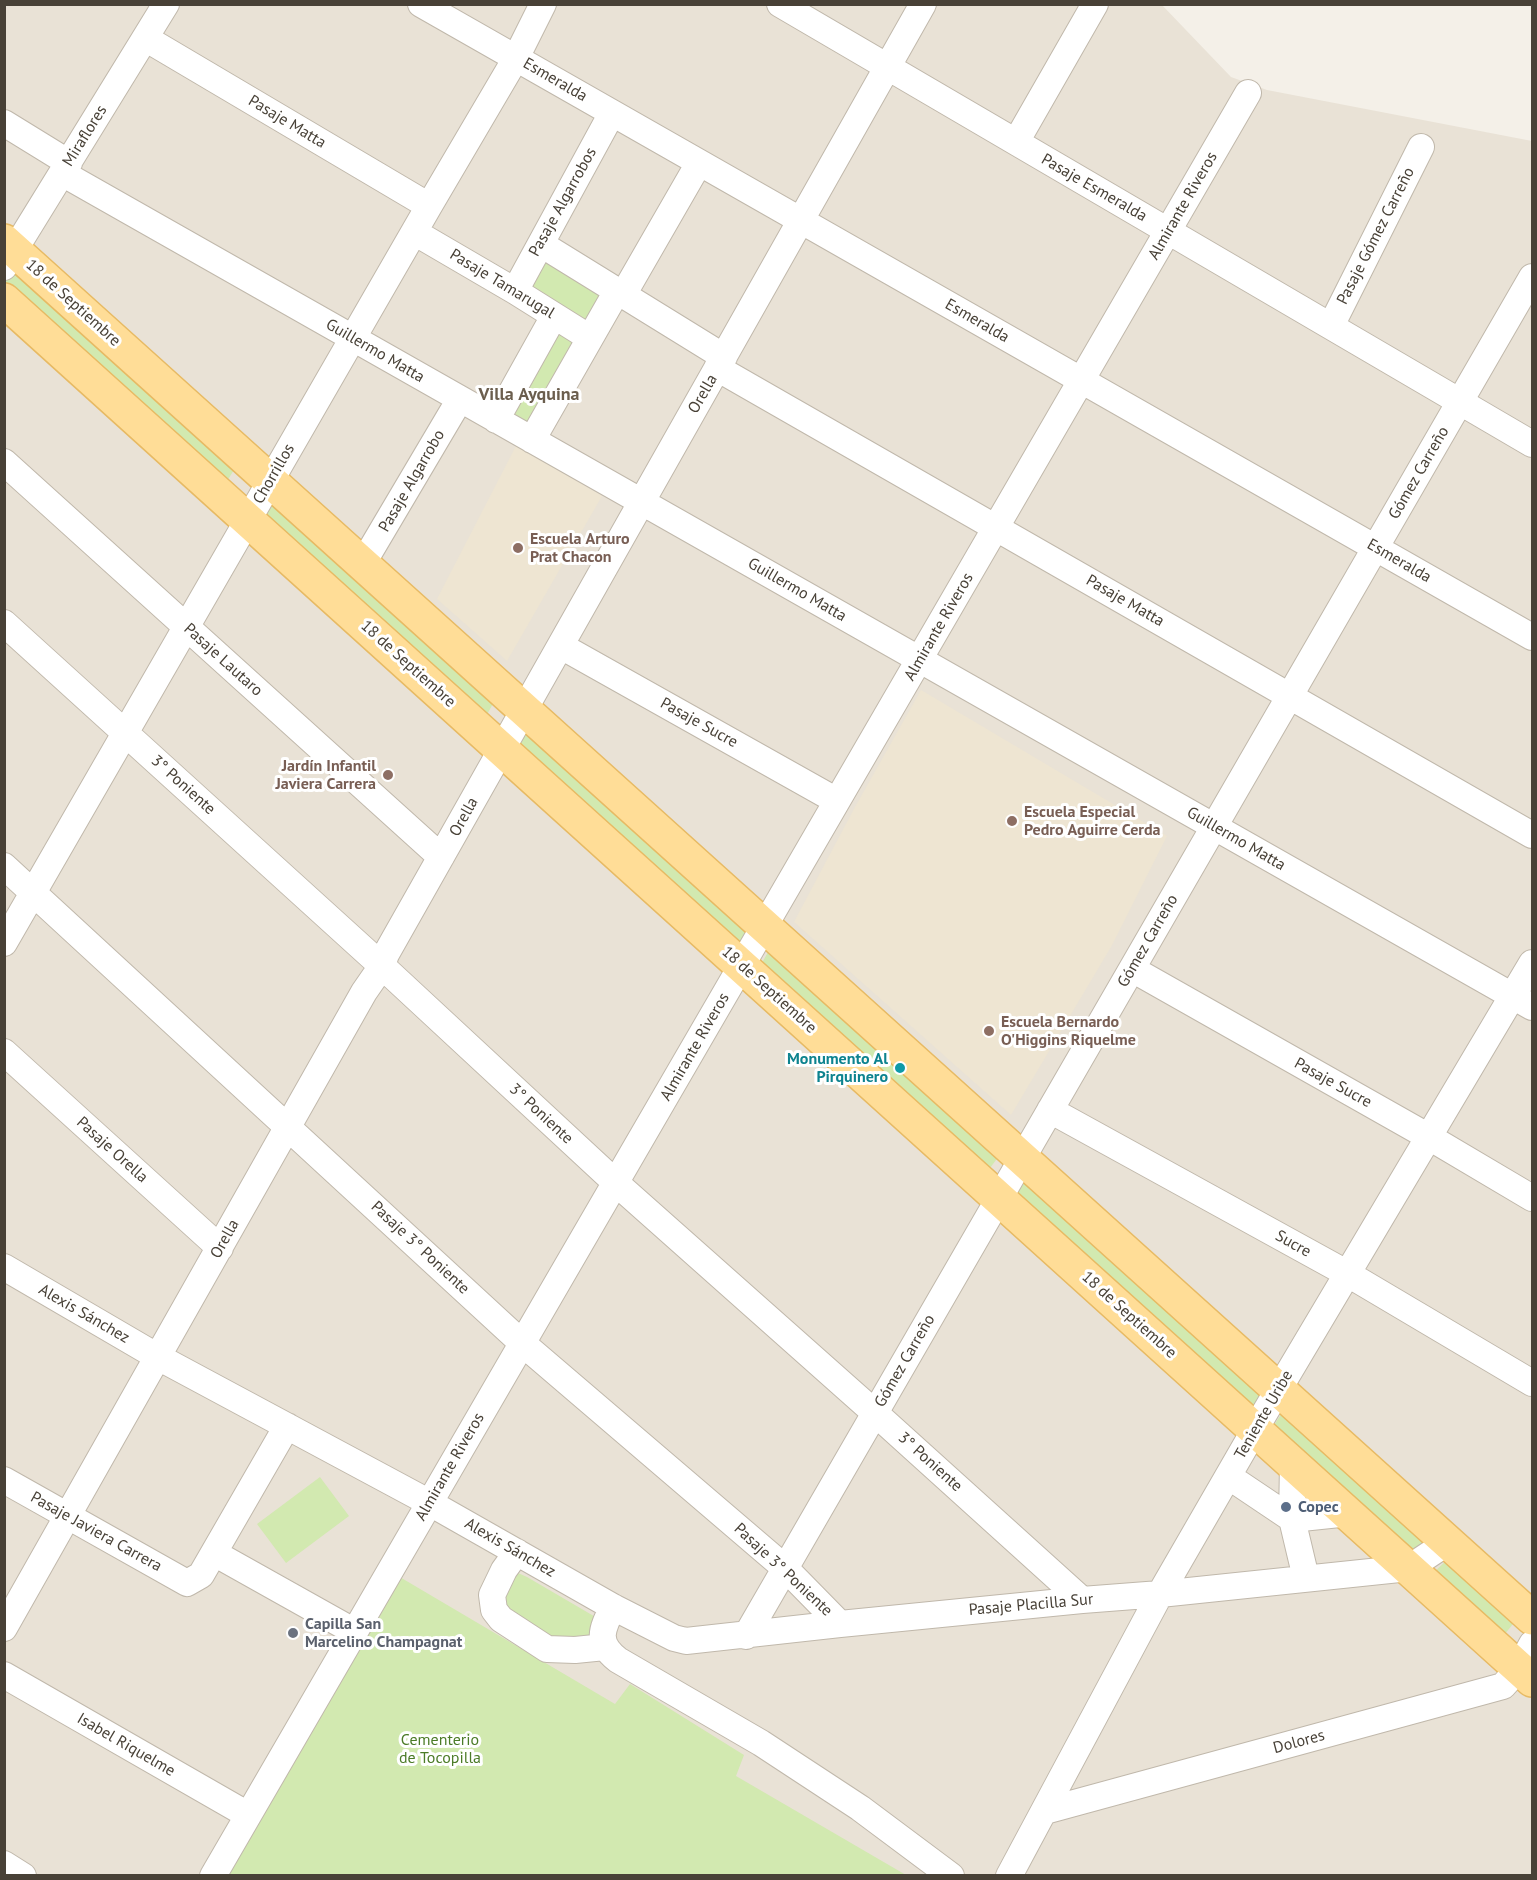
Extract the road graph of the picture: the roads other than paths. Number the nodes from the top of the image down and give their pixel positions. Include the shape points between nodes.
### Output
1 (166, 4) edge
2 (421, 4) edge
3 (543, 4) edge
4 (780, 4) edge
5 (923, 4) edge
6 (1095, 4) edge
7 (145, 38) junction
8 (516, 58) junction
9 (888, 67) junction
10 (1248, 93) dead end
11 (612, 113) junction
12 (4, 123) edge
13 (1016, 142) junction
14 (1421, 147) dead end
15 (699, 163) junction
16 (66, 168) junction
17 (429, 206) junction
18 (801, 221) junction
19 (1168, 231) junction
20 (414, 232) junction
21 (541, 244) junction
22 (8, 253) edge
23 (1530, 288) edge
24 (514, 291) junction
25 (620, 293) junction
26 (4, 300) edge
27 (554, 316) junction
28 (1330, 326) junction
29 (352, 338) junction
30 (590, 338) junction
31 (721, 363) junction
32 (1082, 381) junction
33 (460, 399) junction
34 (1460, 402) junction
35 (496, 420) junction
36 (532, 440) junction
37 (1533, 444) edge
38 (4, 462) edge
39 (271, 480) junction
40 (642, 502) junction
41 (248, 519) junction
42 (996, 528) junction
43 (1376, 548) junction
44 (363, 563) junction
45 (4, 623) edge
46 (186, 627) junction
47 (1533, 637) edge
48 (561, 646) junction
49 (920, 660) junction
50 (1290, 696) junction
51 (525, 708) junction
52 (126, 733) junction
53 (502, 748) junction
54 (837, 801) junction
55 (1214, 827) junction
56 (1533, 835) edge
57 (441, 857) junction
58 (4, 866) edge
59 (33, 892) junction
60 (764, 927) junction
61 (4, 943) edge
62 (1533, 963) edge
63 (382, 966) junction
64 (741, 967) junction
65 (1132, 969) junction
66 (1523, 1002) edge
67 (4, 1052) edge
68 (1050, 1110) junction
69 (289, 1126) junction
70 (1429, 1137) junction
71 (1023, 1158) junction
72 (616, 1183) junction
73 (999, 1198) junction
74 (1533, 1198) edge
75 (220, 1248) junction
76 (4, 1268) edge
77 (1348, 1274) junction
78 (522, 1343) junction
79 (158, 1357) junction
80 (1533, 1383) edge
81 (1278, 1390) junction
82 (875, 1413) junction
83 (286, 1426) junction
84 (1255, 1429) junction
85 (1293, 1464) junction
86 (1228, 1476) junction
87 (4, 1480) edge
88 (430, 1503) junction
89 (1348, 1514) junction
90 (68, 1517) junction
91 (1292, 1519) junction
92 (1448, 1542) junction
93 (518, 1552) junction
94 (214, 1553) junction
95 (785, 1568) junction
96 (1409, 1568) junction
97 (1306, 1578) junction
98 (1160, 1594) junction
99 (1082, 1600) junction
100 (613, 1607) junction
101 (1533, 1618) edge
102 (840, 1624) junction
103 (4, 1629) edge
104 (355, 1632) junction
105 (746, 1636) junction
106 (605, 1647) junction
107 (1528, 1664) edge
108 (4, 1675) edge
109 (1045, 1811) junction
110 (248, 1815) junction
111 (4, 1864) edge
112 (24, 1875) edge
113 (213, 1875) edge
114 (951, 1875) edge
115 (1009, 1875) edge

1 - 7 street, Miraflores
2 - 8 street, Esmeralda
3 - 8 street, Chorrillos
4 - 9 street, Pasaje Esmeralda
5 - 9 street, Orella
6 - 13 street
7 - 16 street, Miraflores
7 - 17 street, Pasaje Matta
8 - 11 street, Esmeralda
8 - 17 street, Chorrillos
9 - 13 street, Pasaje Esmeralda
9 - 18 street, Orella
10 - 19 street, Almirante Riveros
11 - 15 street, Esmeralda
11 - 21 street, Pasaje Algarrobos
12 - 16 street, Guillermo Matta
13 - 19 street, Pasaje Esmeralda
14 - 28 street, Pasaje Gómez Carreño
15 - 18 street, Esmeralda
15 - 25 street
16 - 22 street, Miraflores
16 - 29 street, Guillermo Matta
17 - 20 street, Chorrillos
18 - 31 street, Orella
18 - 32 street, Esmeralda
19 - 28 street, Pasaje Esmeralda
19 - 32 street, Almirante Riveros
20 - 24 street, Pasaje Tamarugal
20 - 29 street, Chorrillos
21 - 24 street, Pasaje Algarrobos
21 - 25 street, Pasaje Matta
22 - 39 main road, 18 de Septiembre
23 - 34 street, Gómez Carreño
24 - 27 street, Pasaje Tamarugal
25 - 30 street
25 - 31 street, Pasaje Matta
26 - 41 main road, 18 de Septiembre
27 - 30 street, Pasaje Tamarugal
27 - 35 street
28 - 34 street, Pasaje Esmeralda
29 - 33 street, Guillermo Matta
29 - 39 street, Chorrillos
30 - 36 street
31 - 40 street, Orella
31 - 42 street, Pasaje Matta
32 - 42 street, Almirante Riveros
32 - 43 street, Esmeralda
33 - 35 street, Guillermo Matta
33 - 44 street, Pasaje Algarrobo
34 - 37 street, Pasaje Esmeralda
34 - 43 street, Gómez Carreño
35 - 36 street, Guillermo Matta
36 - 40 street, Guillermo Matta
38 - 46 street, Pasaje Lautaro
39 - 41 street, Chorrillos
39 - 44 main road, 18 de Septiembre
40 - 48 street, Orella
40 - 49 street, Guillermo Matta
41 - 46 street, Chorrillos
41 - 53 main road, 18 de Septiembre
42 - 49 street, Almirante Riveros
42 - 50 street, Pasaje Matta
43 - 47 street, Esmeralda
43 - 50 street, Gómez Carreño
44 - 51 main road, 18 de Septiembre
45 - 52 street, 3° Poniente
46 - 52 street, Chorrillos
46 - 57 street, Pasaje Lautaro
48 - 51 street, Orella
48 - 54 street, Pasaje Sucre
49 - 54 street, Almirante Riveros
49 - 55 street, Guillermo Matta
50 - 55 street, Gómez Carreño
50 - 56 street, Pasaje Matta
51 - 53 street, Orella
51 - 60 main road, 18 de Septiembre
52 - 59 street, Chorrillos
52 - 63 street, 3° Poniente
53 - 57 street, Orella
53 - 64 main road, 18 de Septiembre
54 - 60 street, Almirante Riveros
55 - 65 street, Gómez Carreño
55 - 66 street, Guillermo Matta
57 - 63 street, Orella
58 - 59 street, Pasaje 3° Poniente
59 - 61 street, Chorrillos
59 - 69 street, Pasaje 3° Poniente
60 - 64 street, Almirante Riveros
60 - 71 main road, 18 de Septiembre
62 - 66 street, Teniente Uribe
63 - 69 street, Orella
63 - 72 street, 3° Poniente
64 - 72 street, Almirante Riveros
64 - 73 main road, 18 de Septiembre
65 - 68 street, Gómez Carreño
65 - 70 street, Pasaje Sucre
66 - 70 street, Teniente Uribe
67 - 75 street, Pasaje Orella
68 - 71 street, Gómez Carreño
68 - 77 street, Sucre
69 - 75 street, Orella
69 - 78 street, Pasaje 3° Poniente
70 - 74 street, Pasaje Sucre
70 - 77 street, Teniente Uribe
71 - 73 street, Gómez Carreño
71 - 81 main road, 18 de Septiembre
72 - 78 street, Almirante Riveros
72 - 82 street, 3° Poniente
73 - 82 street, Gómez Carreño
73 - 84 main road, 18 de Septiembre
75 - 79 street, Orella
76 - 79 street, Alexis Sánchez
77 - 80 street, Sucre
77 - 81 street, Teniente Uribe
78 - 88 street, Almirante Riveros
78 - 95 street, Pasaje 3° Poniente
79 - 83 street, Alexis Sánchez
79 - 90 street, Orella
81 - 84 street, Teniente Uribe
81 - 92 main road, 18 de Septiembre
82 - 95 street, Gómez Carreño
82 - 99 street, 3° Poniente
83 - 88 street, Alexis Sánchez
83 - 94 street
84 - 85 main road, 18 de Septiembre
84 - 86 street, Teniente Uribe
85 - 89 main road, 18 de Septiembre
85 - 91 street
86 - 91 street
86 - 98 street, Teniente Uribe
87 - 90 street, Pasaje Javiera Carrera
88 - 93 street, Alexis Sánchez
88 - 104 street, Almirante Riveros
89 - 91 street
89 - 96 main road, 18 de Septiembre
90 - 94 street, Pasaje Javiera Carrera via 187,1582 201,1575
90 - 103 street, Orella
91 - 97 street
92 - 96 street, Pasaje Placilla Sur
92 - 101 main road, 18 de Septiembre
93 - 100 street, Alexis Sánchez
93 - 106 street via 492,1595 494,1610 501,1619 547,1649
94 - 104 street
95 - 102 street, Pasaje 3° Poniente
95 - 105 street, Gómez Carreño
96 - 97 street, Pasaje Placilla Sur
96 - 107 main road, 18 de Septiembre
97 - 98 street, Pasaje Placilla Sur
98 - 99 street, Pasaje Placilla Sur
98 - 109 street, Teniente Uribe
99 - 102 street, Pasaje Placilla Sur
100 - 105 street, Pasaje Placilla Sur via 680,1640
100 - 106 street via 603,1628
102 - 105 street, Pasaje Placilla Sur
104 - 110 street, Almirante Riveros
106 - 114 street via 618,1660 761,1743 860,1808
107 - 109 street, Dolores via 1503,1686
108 - 110 street, Isabel Riquelme
109 - 115 street, Teniente Uribe
110 - 113 street, Almirante Riveros
111 - 112 street

